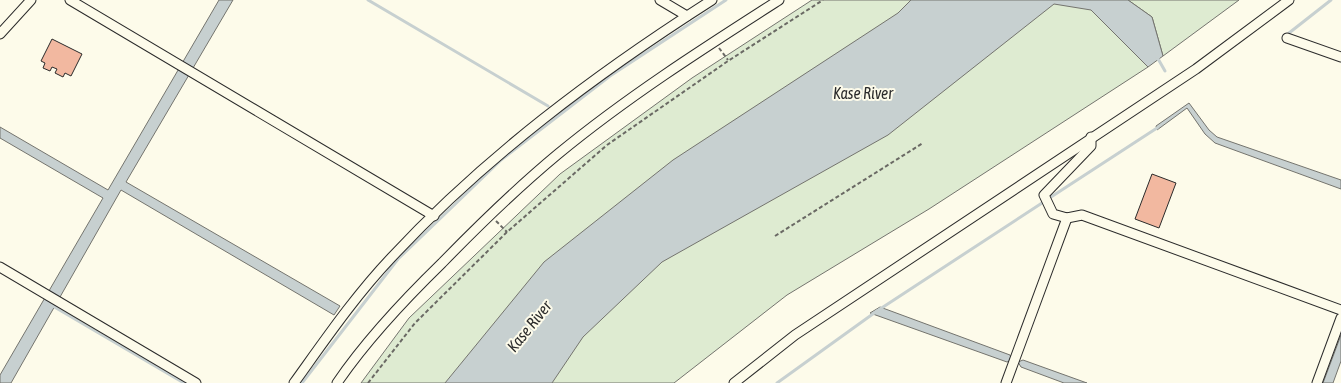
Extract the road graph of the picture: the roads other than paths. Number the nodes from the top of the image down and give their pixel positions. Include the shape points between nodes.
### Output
1 (31, 0) edge
2 (70, 0) edge
3 (660, 0) edge
4 (712, 0) edge
5 (779, 0) edge
6 (1290, 0) edge
7 (687, 16) junction
8 (0, 34) edge
9 (1287, 38) dead end
10 (1341, 58) edge
11 (1091, 137) junction
12 (434, 216) junction
13 (1067, 218) junction
14 (0, 267) edge
15 (1341, 310) edge
16 (1341, 318) edge
17 (196, 383) edge
18 (294, 383) edge
19 (337, 383) edge
20 (734, 383) edge
21 (1006, 383) edge
22 (1317, 383) edge

1 - 8 street
2 - 12 street
3 - 7 street
4 - 7 street
5 - 19 street via 627,101 559,153 489,214 399,306
6 - 11 street via 1196,70
7 - 12 street via 596,77 490,163
9 - 10 street
11 - 13 street via 1091,146 1044,195 1053,214
11 - 20 street via 795,334
12 - 18 street via 391,258 352,304
13 - 15 street via 1082,215
13 - 21 street
14 - 17 street
16 - 22 street

